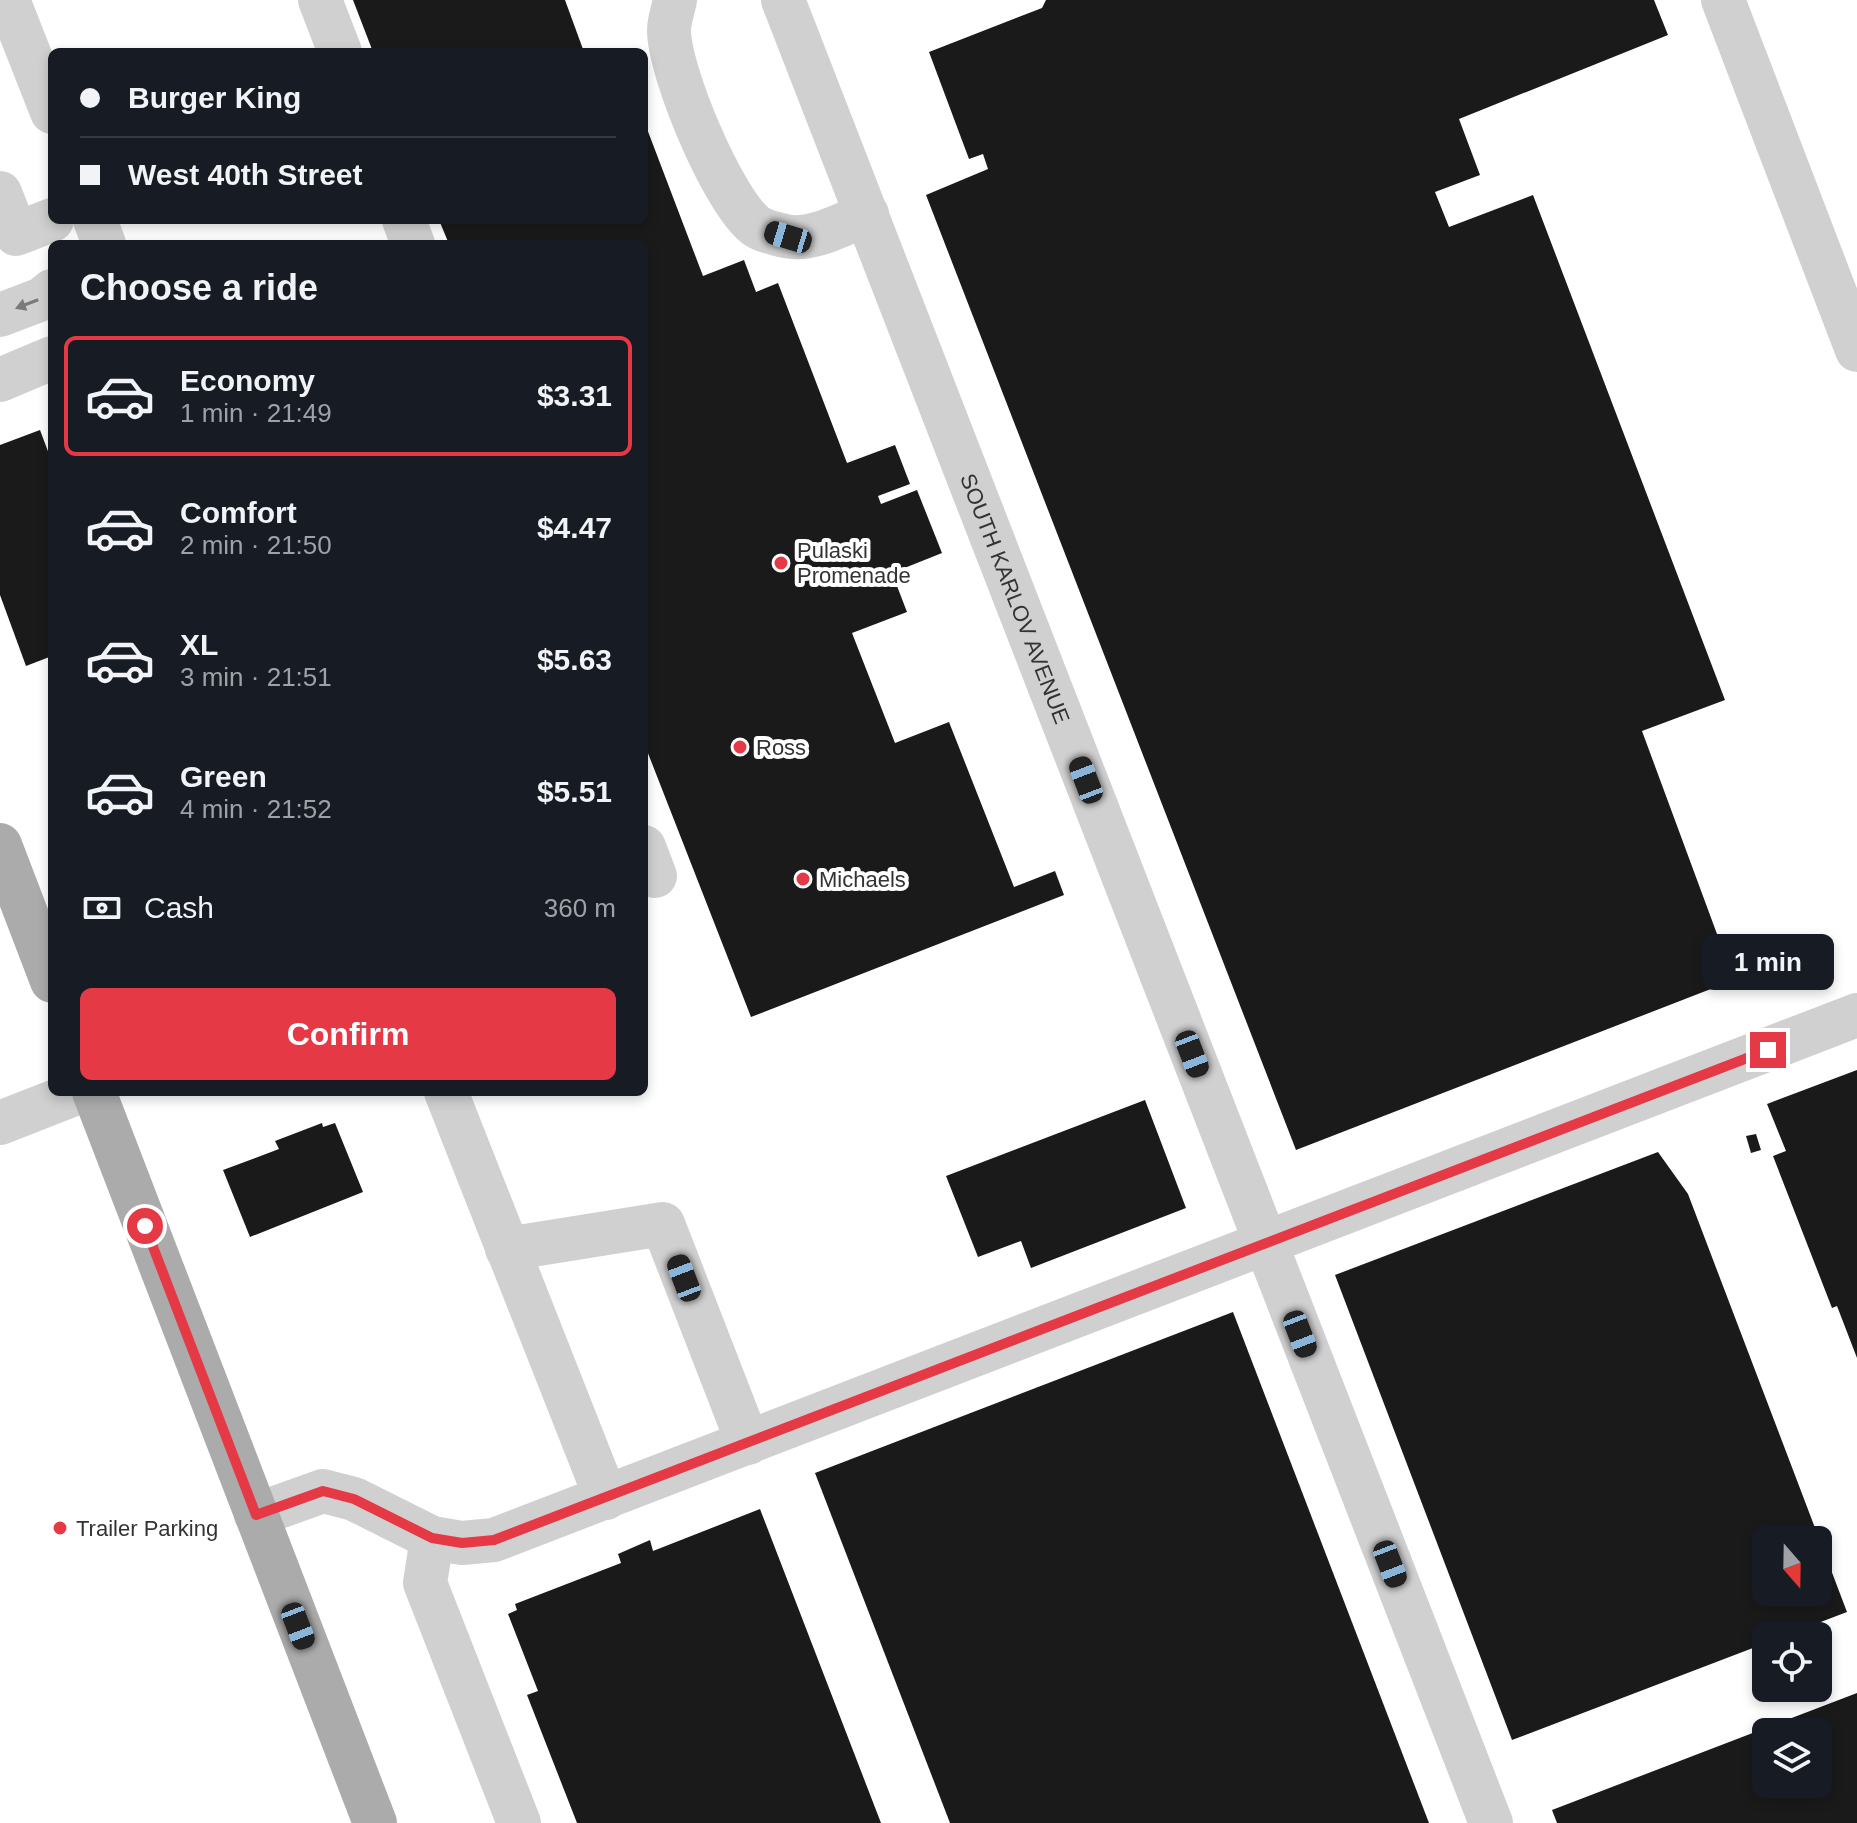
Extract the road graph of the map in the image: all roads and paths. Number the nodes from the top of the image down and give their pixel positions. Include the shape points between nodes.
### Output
1 (8, 0) edge
2 (320, 0) edge
3 (675, 0) edge
4 (783, 0) edge
5 (1723, 0) edge
6 (338, 48) edge
7 (48, 102) edge
8 (0, 193) edge
9 (867, 214) junction
10 (52, 228) edge
11 (48, 294) edge
12 (0, 315) edge
13 (1857, 350) edge
14 (48, 360) edge
15 (0, 380) edge
16 (1, 851) edge
17 (48, 971) edge
18 (1857, 1015) edge
19 (69, 1096) edge
20 (96, 1096) edge
21 (448, 1096) edge
22 (0, 1123) edge
23 (1265, 1243) junction
24 (507, 1249) junction
25 (748, 1443) junction
26 (606, 1498) junction
27 (256, 1515) junction
28 (432, 1538) junction
29 (375, 1823) edge
30 (519, 1823) edge
31 (1491, 1823) edge

1 - 7 street
2 - 6 street
3 - 9 street via 669,31 680,89 744,215 758,227 788,237 810,236
4 - 9 street, SOUTH KARLOV AVENUE
5 - 13 street
8 - 10 street via 16,234
9 - 23 street, SOUTH KARLOV AVENUE
11 -> 12 street
14 - 15 street
16 - 17 main road
18 - 23 street
19 - 22 street
20 - 27 main road
21 - 24 street
23 - 25 street
23 - 31 street, SOUTH KARLOV AVENUE
24 - 25 street via 663,1224
24 - 26 street
25 - 26 street
26 - 28 street via 494,1540 462,1543
27 - 28 street via 323,1491 354,1499
27 - 29 main road
28 - 30 street via 425,1583

